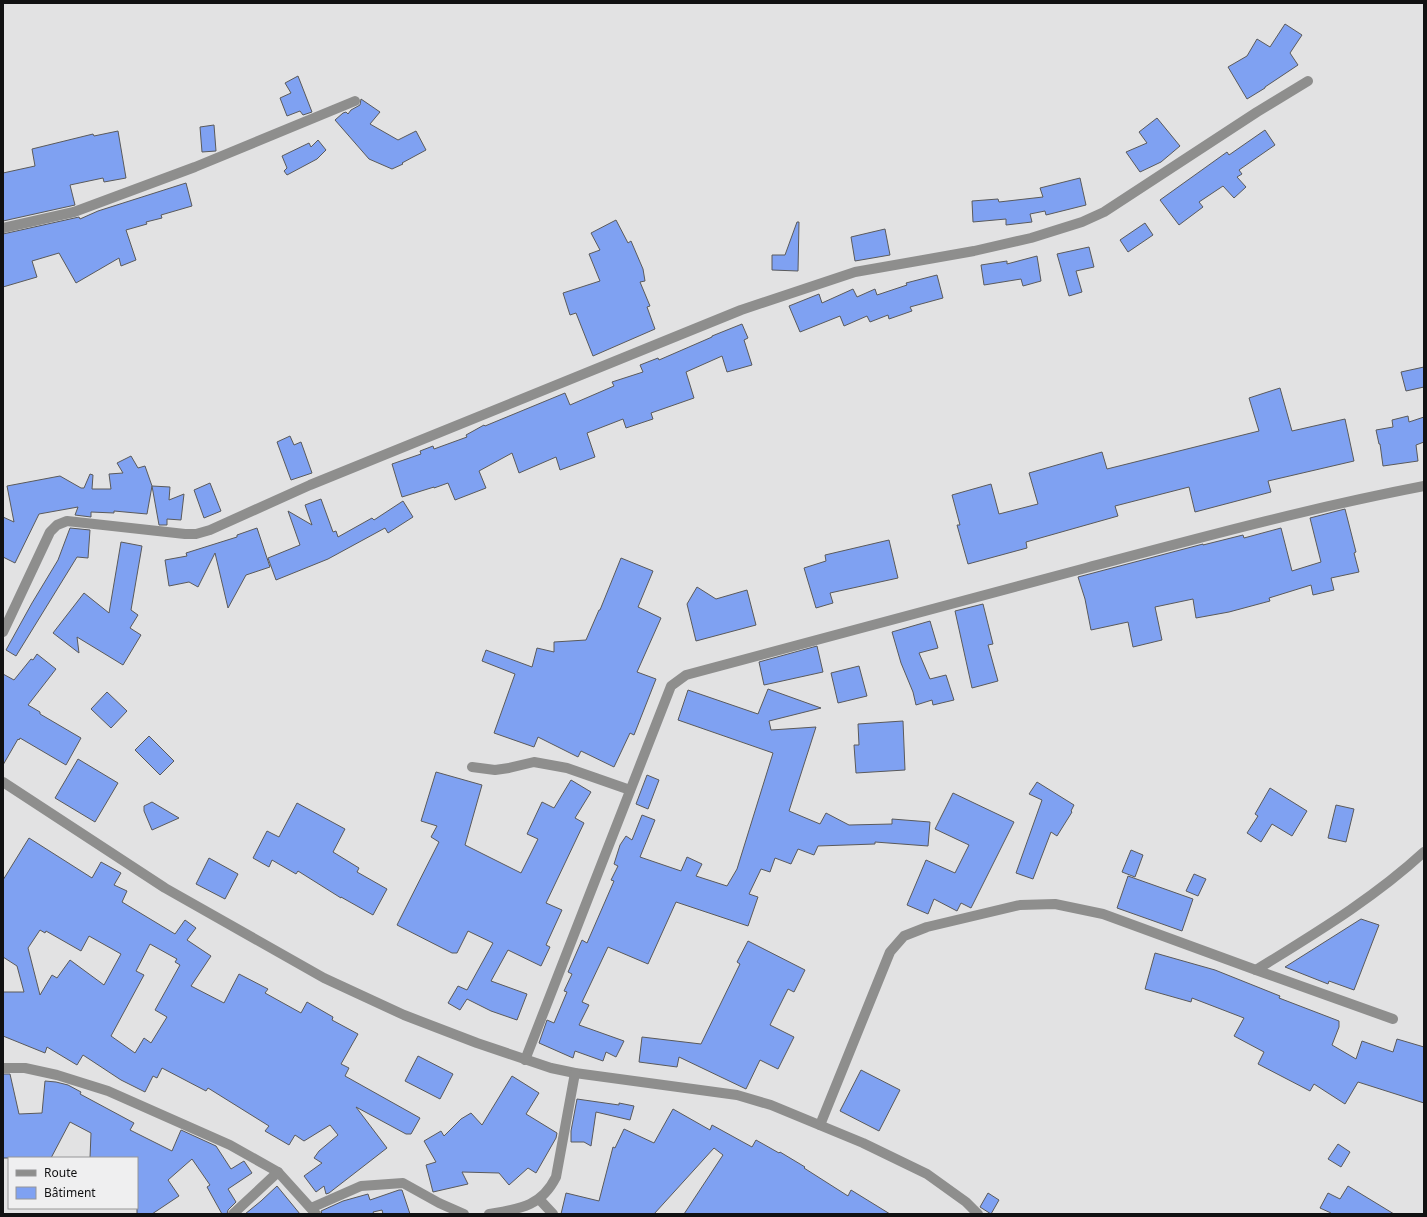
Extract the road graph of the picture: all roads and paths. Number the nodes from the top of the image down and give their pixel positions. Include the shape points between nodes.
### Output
1 (1308, 81) dead end
2 (355, 101) dead end
3 (3, 228) edge
4 (1424, 486) edge
5 (3, 632) edge
6 (472, 767) dead end
7 (3, 782) edge
8 (630, 790) junction
9 (1424, 852) edge
10 (1256, 970) junction
11 (1393, 1019) dead end
12 (525, 1060) junction
13 (3, 1068) edge
14 (575, 1073) junction
15 (820, 1125) junction
16 (278, 1172) junction
17 (539, 1200) junction
18 (313, 1211) edge
19 (233, 1214) edge
20 (464, 1214) edge
21 (489, 1214) edge
22 (554, 1214) edge
23 (978, 1214) edge

1 - 5 street via 1104,212 1082,222 1002,245 855,272 741,310 310,485 210,530 185,534 67,521 57,525 50,532
2 - 3 street via 195,167 74,212
4 - 8 street via 1358,498 1234,528 686,675 671,686
6 - 8 street via 495,770 534,762 567,768
7 - 12 street via 165,888 324,978 404,1015
8 - 12 street
9 - 10 street via 1368,898
10 - 11 street
10 - 15 street via 1103,914 1056,904 1020,905 927,927 904,936 890,952
12 - 14 street
13 - 16 street via 25,1068 57,1074 108,1091 230,1145
14 - 15 street via 737,1095 771,1105
14 - 17 street via 556,1177
15 - 23 street via 927,1174 966,1202
16 - 18 street
16 - 19 street
17 - 21 street via 516,1209
17 - 22 street
18 - 20 street via 361,1186 403,1183

